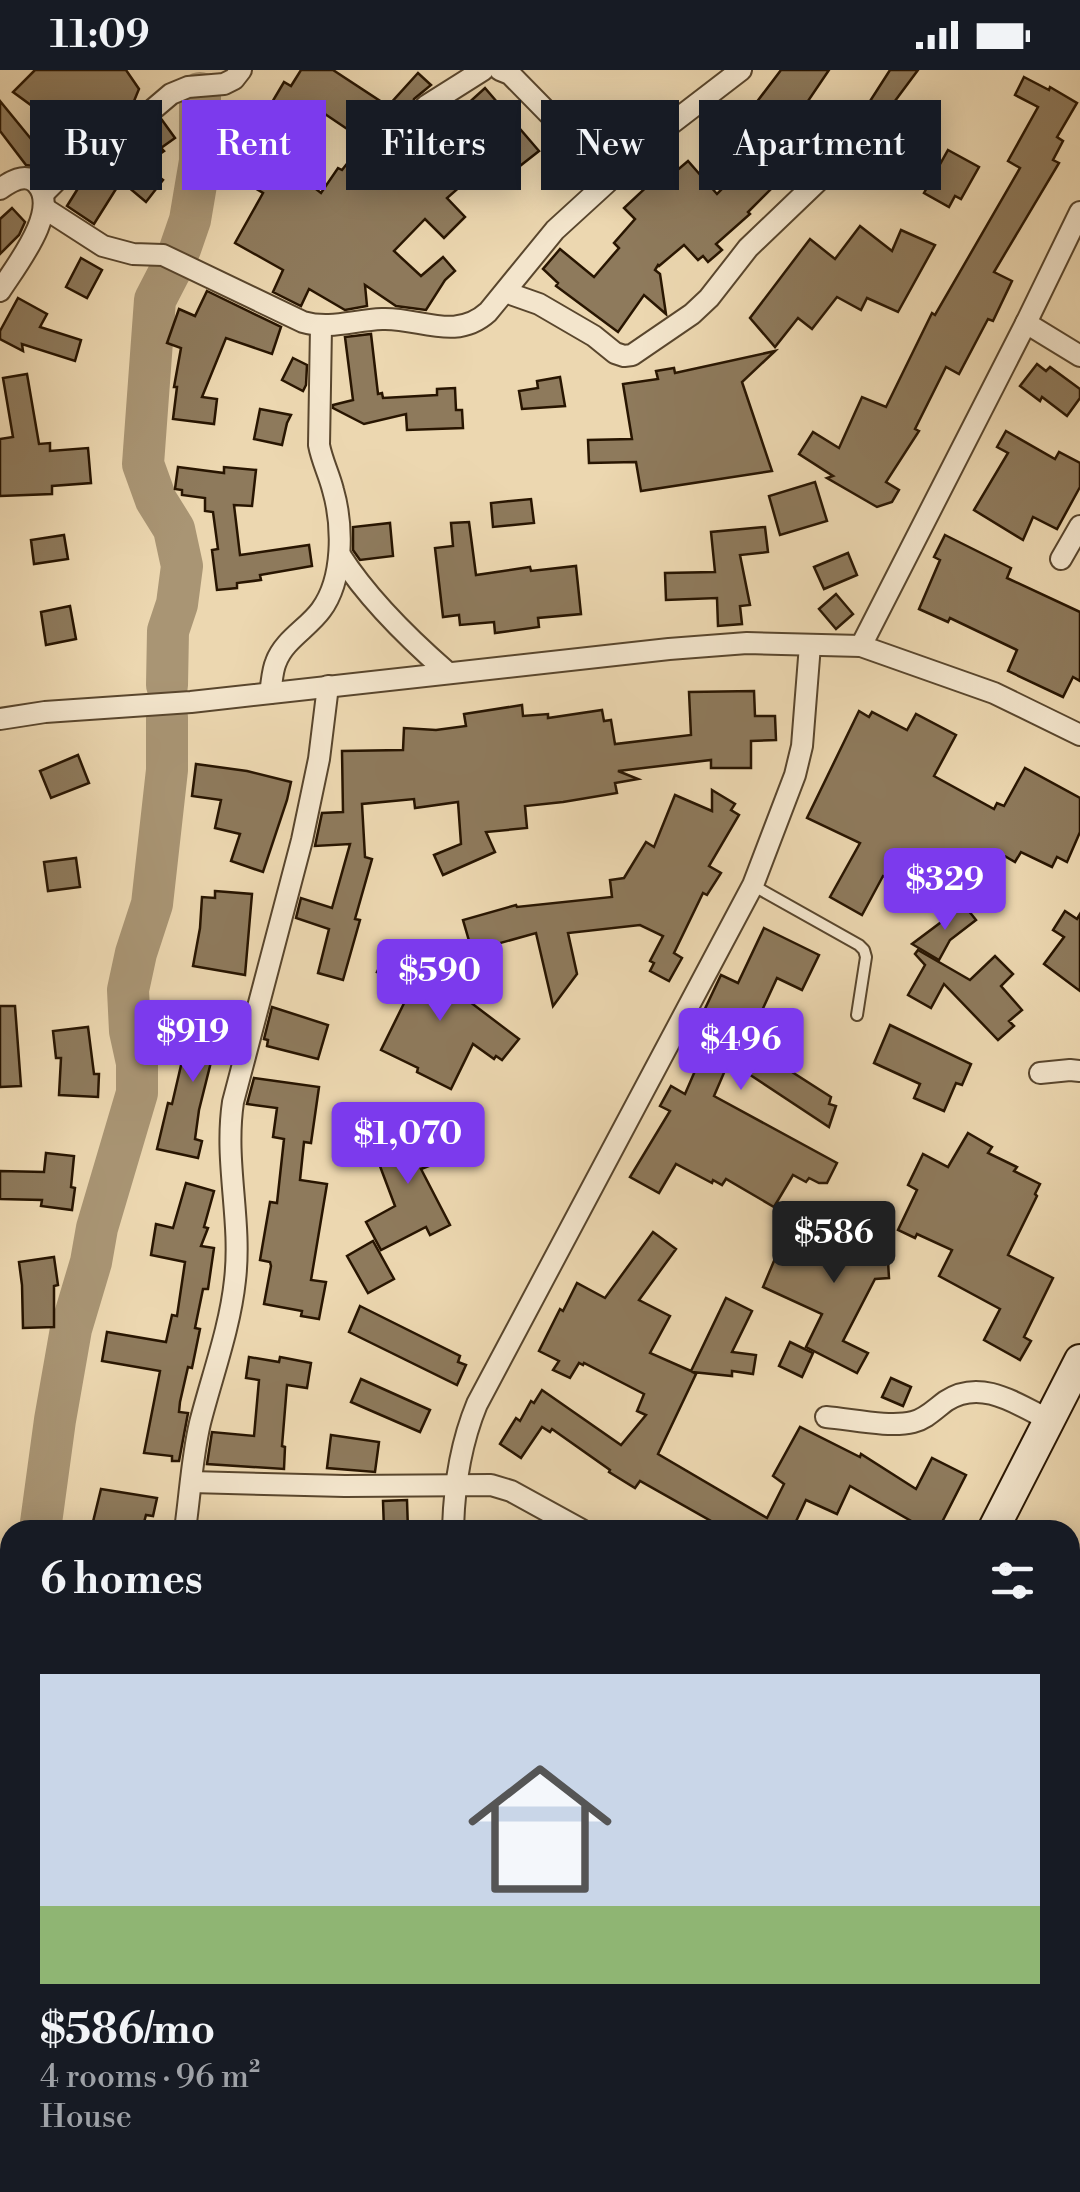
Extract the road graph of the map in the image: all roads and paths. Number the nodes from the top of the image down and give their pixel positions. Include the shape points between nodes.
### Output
1 (240, 70) edge
2 (483, 70) edge
3 (500, 70) edge
4 (742, 70) edge
5 (436, 100) edge
6 (541, 106) edge
7 (679, 119) edge
8 (0, 189) edge
9 (597, 190) edge
10 (809, 190) edge
11 (44, 201) junction
12 (1080, 212) edge
13 (0, 291) edge
14 (505, 292) junction
15 (1026, 323) junction
16 (321, 327) junction
17 (1080, 356) edge
18 (1080, 526) edge
19 (340, 555) junction
20 (1061, 559) dead end
21 (810, 645) junction
22 (861, 646) junction
23 (447, 672) junction
24 (328, 686) junction
25 (270, 692) junction
26 (0, 719) edge
27 (1080, 736) edge
28 (753, 885) junction
29 (857, 1015) dead end
30 (1080, 1071) edge
31 (1040, 1072) dead end
32 (1080, 1360) edge
33 (1064, 1405) edge
34 (826, 1417) dead end
35 (192, 1482) junction
36 (454, 1486) junction
37 (186, 1520) edge
38 (453, 1520) edge
39 (564, 1520) edge
40 (999, 1520) edge

1 - 11 street via 224,84 171,94 90,147
2 - 5 street
3 - 6 street
4 - 7 street
8 - 11 street via 29,178
9 - 14 street via 554,230
10 - 14 street via 692,314 632,354 615,353 539,304
11 - 13 street via 40,224
11 - 16 street via 103,246 163,255
12 - 15 street
14 - 16 street via 478,322 464,326 384,318
15 - 17 street
15 - 22 street
16 - 19 street via 319,445 333,489
18 - 20 street
19 - 23 street
19 - 25 street via 330,595 275,663
21 - 22 street
21 - 23 street via 688,647
21 - 28 street via 802,746
22 - 27 street via 994,692
23 - 24 street
24 - 25 street
24 - 35 street via 302,840 228,1131 236,1278
25 - 26 street
28 - 29 lane via 864,950
28 - 36 street via 477,1404
30 - 31 street
32 - 33 street
33 - 34 street via 970,1391 914,1422
33 - 40 street
35 - 36 street
35 - 37 street
36 - 38 street
36 - 39 street via 511,1490

